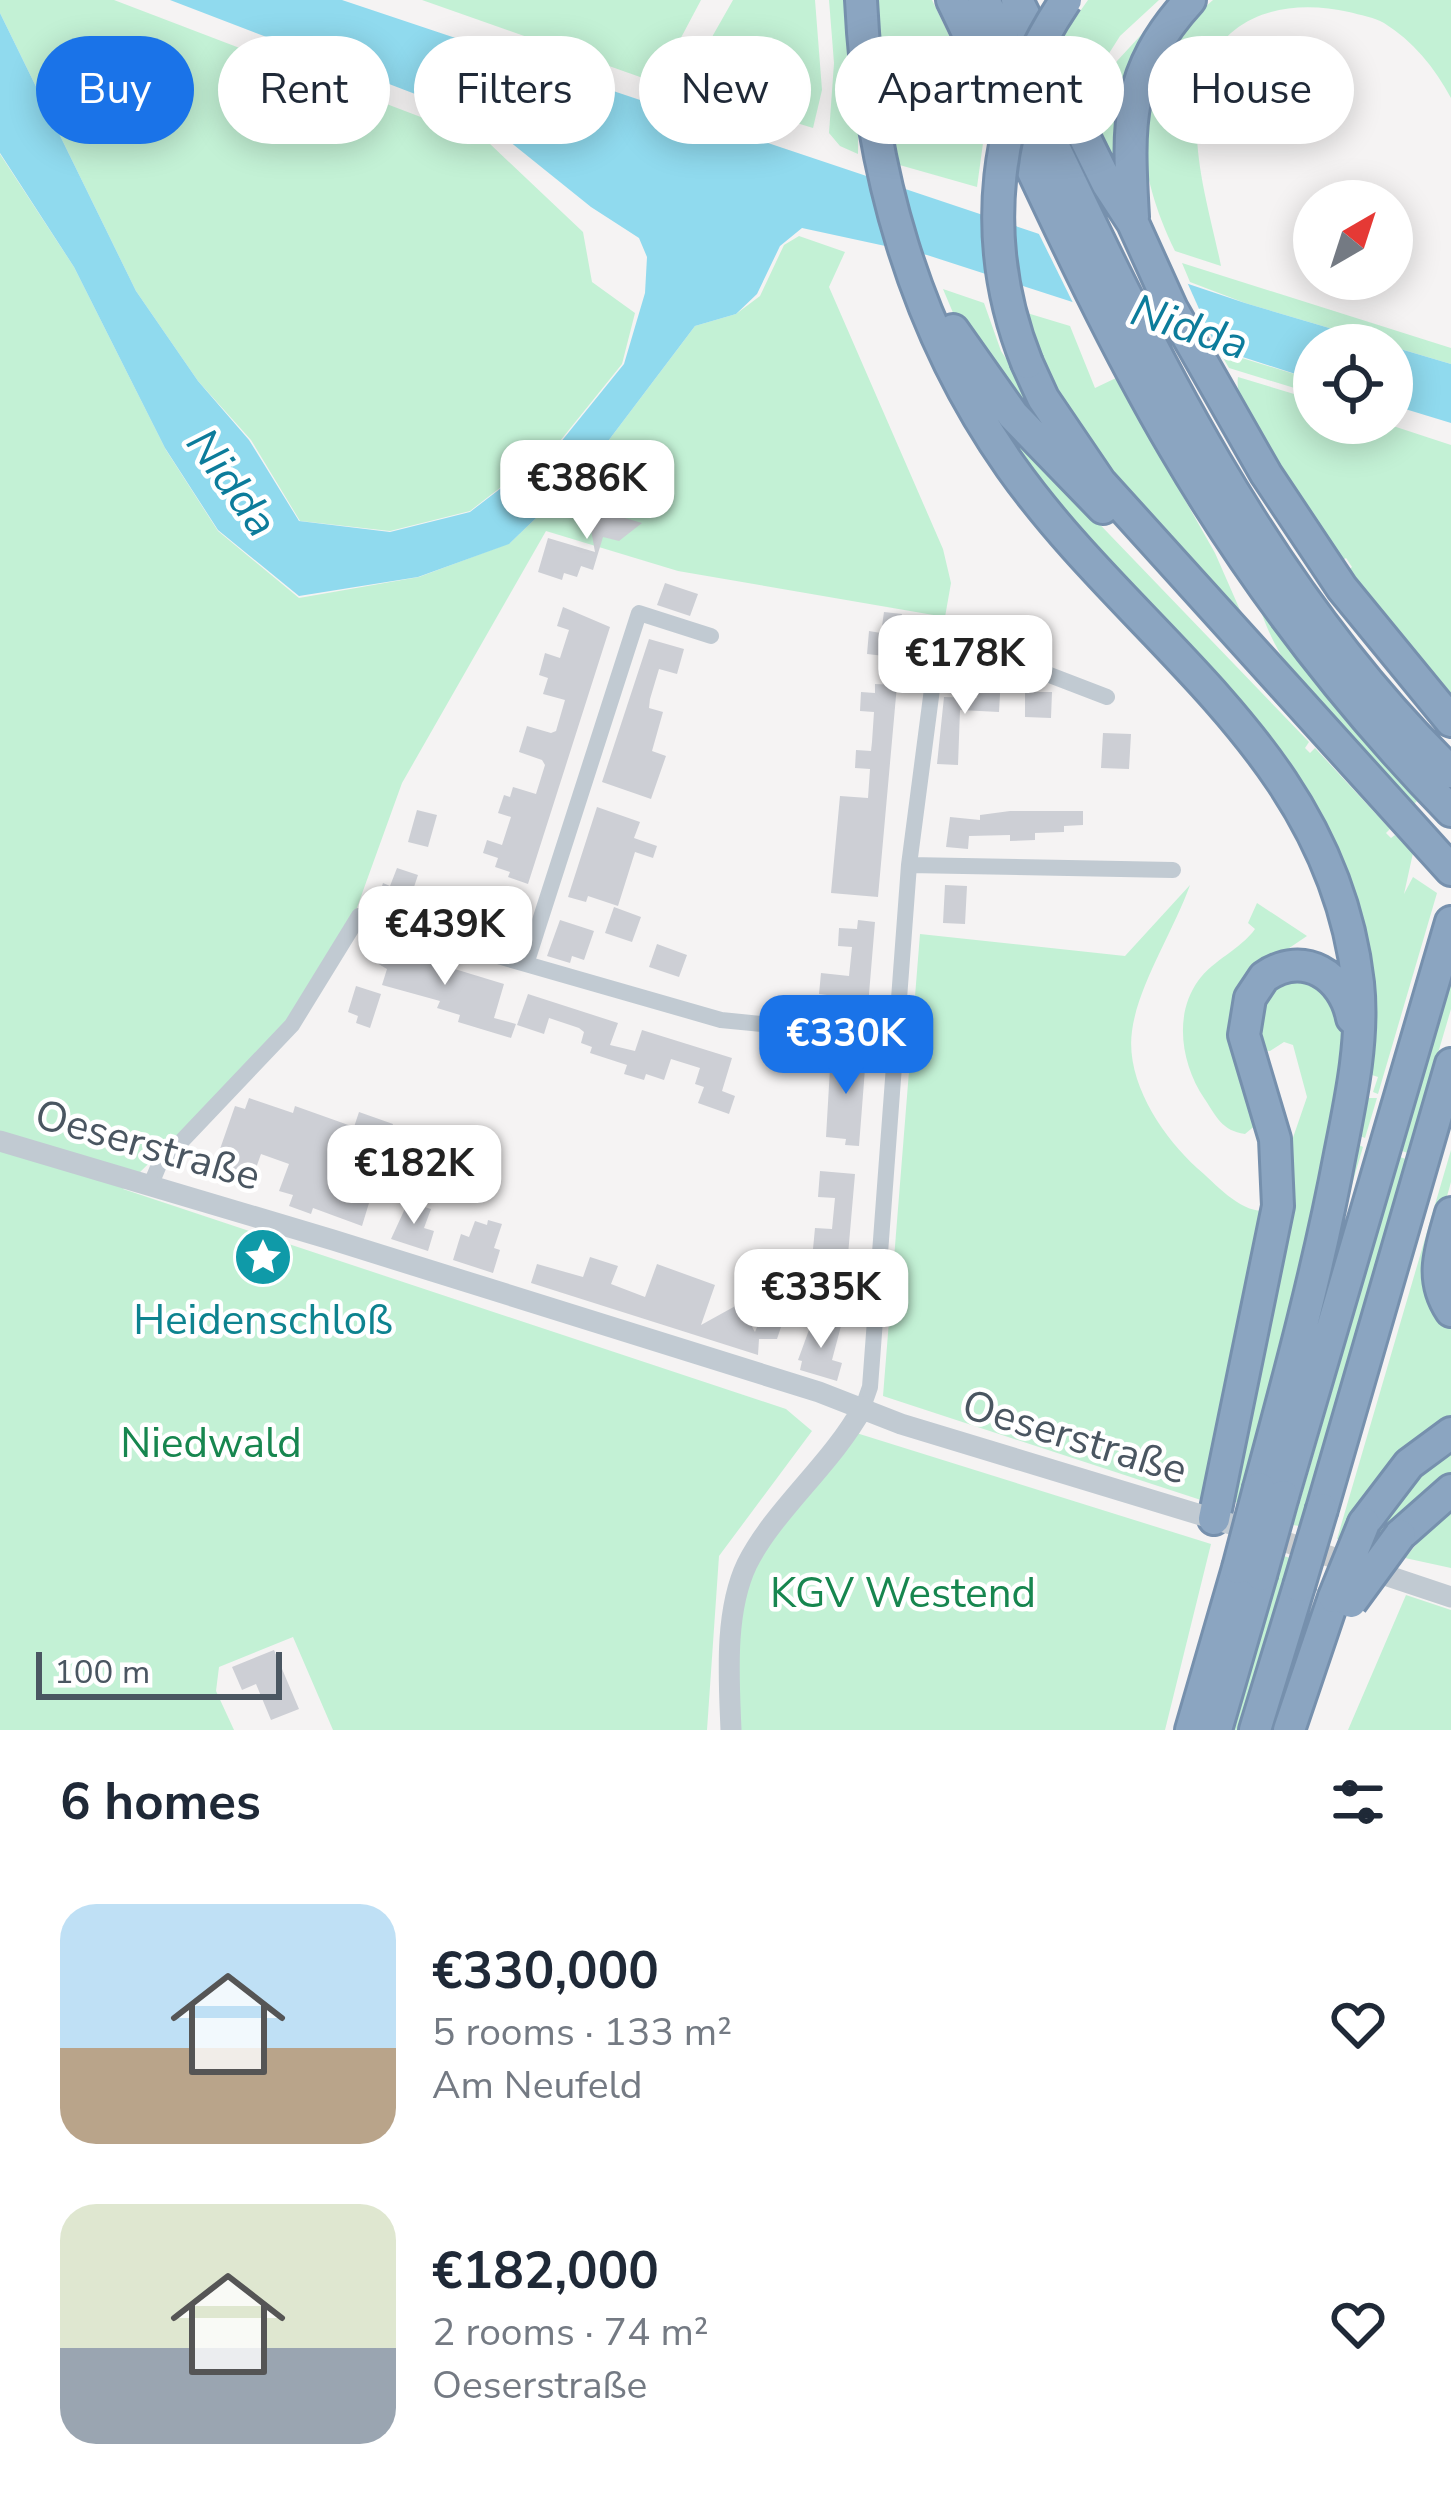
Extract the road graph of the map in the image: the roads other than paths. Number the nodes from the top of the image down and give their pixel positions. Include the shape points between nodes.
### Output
1 (861, 0) edge
2 (952, 0) edge
3 (984, 0) edge
4 (1017, 0) edge
5 (1066, 0) edge
6 (1190, 0) edge
7 (1133, 223) junction
8 (934, 314) junction
9 (1172, 565) junction
10 (711, 636) dead end
11 (1107, 698) dead end
12 (1451, 721) edge
13 (1451, 772) edge
14 (1451, 811) edge
15 (908, 865) junction
16 (1451, 866) edge
17 (1173, 870) dead end
18 (1451, 922) edge
19 (527, 962) junction
20 (896, 1037) junction
21 (1355, 1045) junction
22 (1451, 1064) edge
23 (0, 1141) edge
24 (151, 1184) junction
25 (1451, 1213) edge
26 (1451, 1311) edge
27 (863, 1407) junction
28 (1451, 1433) edge
29 (1451, 1490) edge
30 (1271, 1492) junction
31 (1224, 1522) joint
32 (1249, 1571) junction
33 (1385, 1575) tunnel mouth
34 (1451, 1597) edge
35 (1342, 1599) junction
36 (1292, 1720) edge
37 (731, 1730) edge
38 (1191, 1730) edge
39 (1216, 1730) edge
40 (1255, 1730) edge

1 - 8 highway via 880,155 895,218
2 - 14 highway via 1185,465 1333,682
3 - 13 highway via 1212,455 1298,587
4 - 7 highway
5 - 9 highway, bridge via 1013,104 997,209 1004,292 1043,398 1100,482
6 - 7 highway via 1155,44 1133,99
7 - 12 highway via 1210,381 1342,588
8 - 9 highway via 1052,459
8 - 21 highway via 978,416 1012,469 1229,711 1305,814 1349,933 1358,986
9 - 16 highway
10 - 19 street via 639,613
11 - 15 street via 1021,664 935,665
15 - 17 street
15 - 20 street
18 - 30 highway
19 - 20 street via 721,1020
19 - 24 street via 359,916 292,1025 159,1165
20 - 27 street
21 - 30 highway
21 - 31 highway via 1346,994 1328,974 1303,966 1272,972 1250,998 1244,1035 1275,1139 1278,1206
22 - 40 highway, bridge
23 - 24 street, Oeserstraße
24 - 27 street, Oeserstraße
25 - 26 highway via 1437,1286
27 - 31 street, Oeserstraße
27 - 37 street via 746,1566 731,1653
28 - 35 highway, bridge via 1408,1464 1364,1523
29 - 35 highway, bridge
30 - 32 highway, bridge
32 - 38 highway
32 - 39 highway
33 - 34 street
35 - 36 highway

